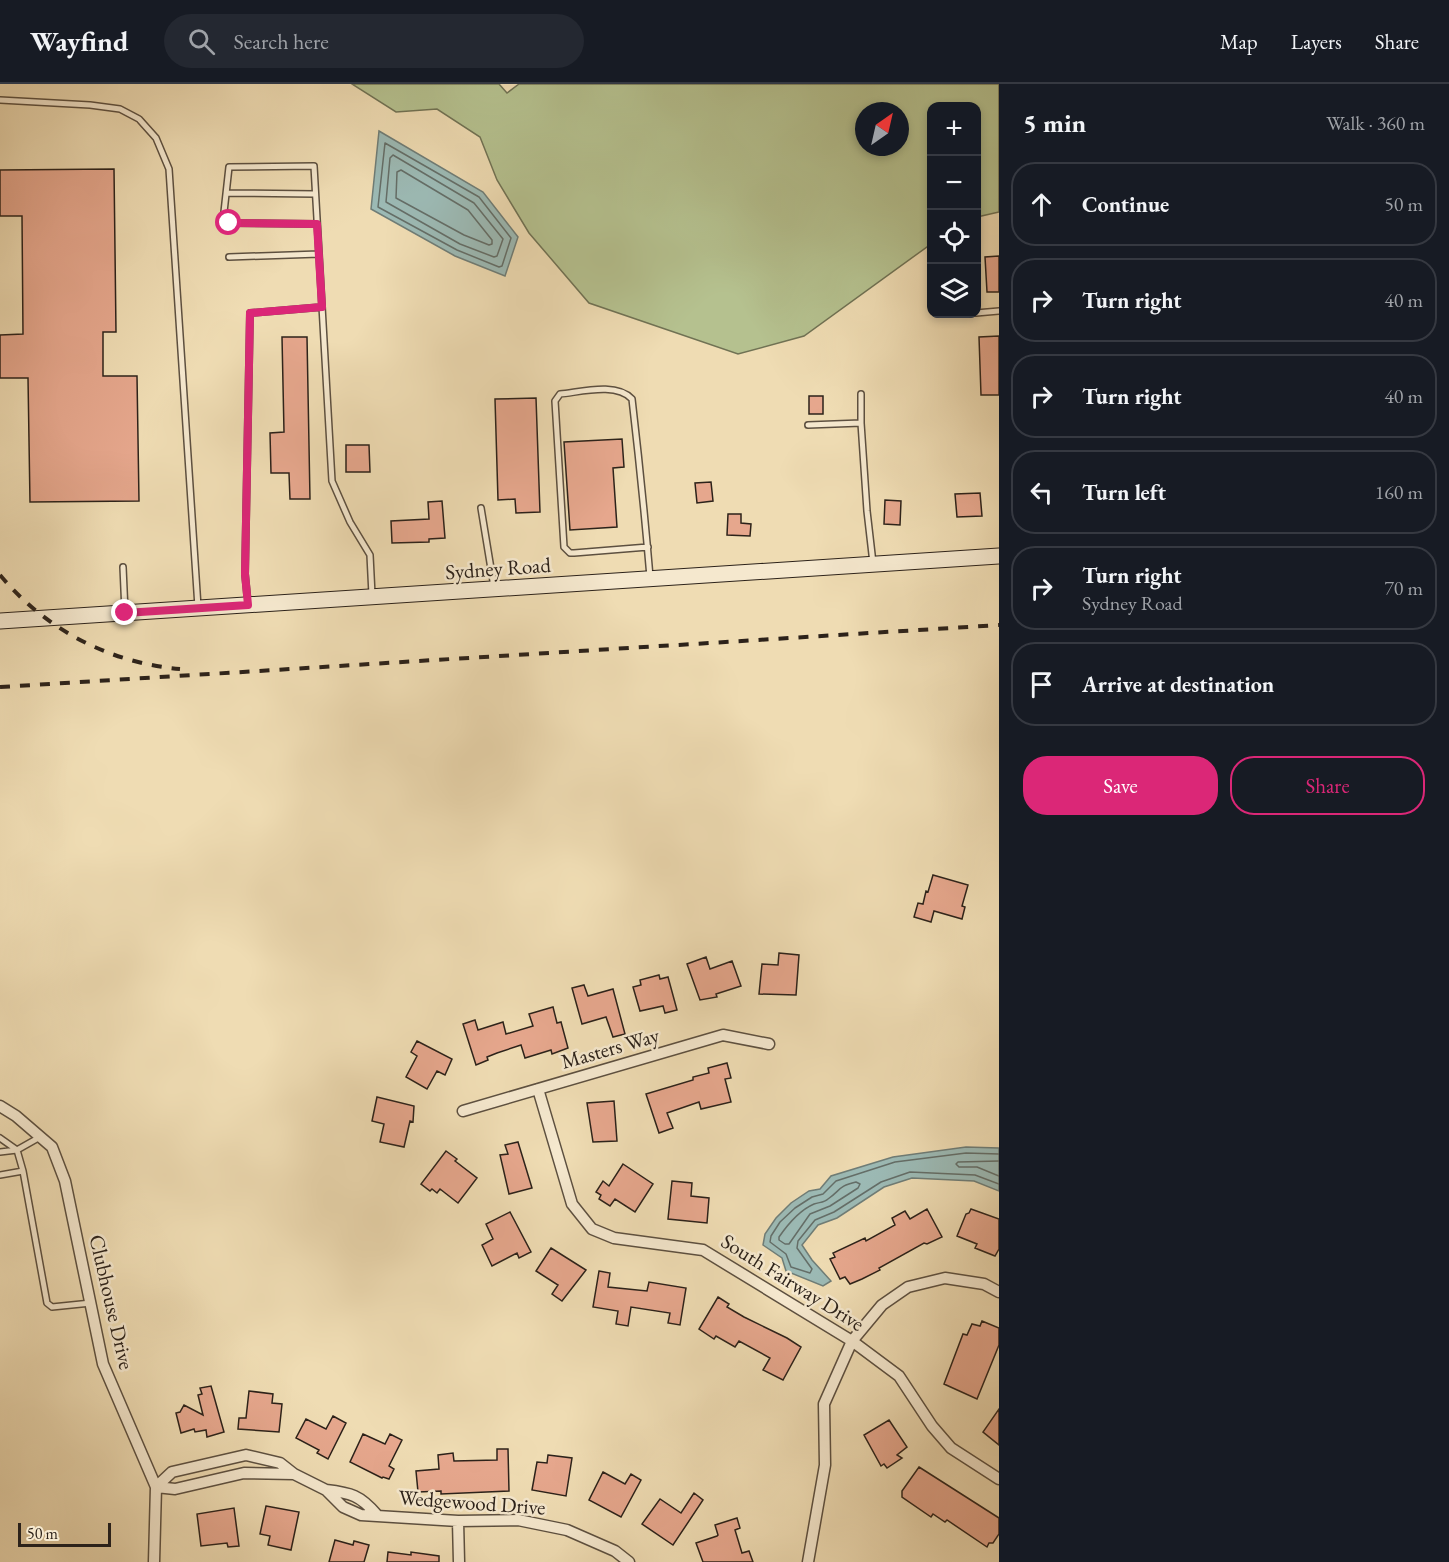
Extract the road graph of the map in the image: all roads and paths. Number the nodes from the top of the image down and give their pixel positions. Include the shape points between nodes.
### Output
1 (0, 100) edge
2 (227, 193) junction
3 (315, 194) junction
4 (317, 224) junction
5 (319, 254) junction
6 (229, 257) dead end
7 (322, 307) junction
8 (999, 312) edge
9 (981, 313) edge
10 (861, 394) dead end
11 (861, 423) junction
12 (808, 425) dead end
13 (481, 508) dead end
14 (648, 547) junction
15 (999, 556) edge
16 (873, 564) junction
17 (123, 567) dead end
18 (650, 579) junction
19 (494, 589) junction
20 (372, 597) junction
21 (248, 605) junction
22 (198, 608) junction
23 (125, 613) junction
24 (0, 621) edge
25 (769, 1044) dead end
26 (538, 1089) junction
27 (0, 1106) edge
28 (463, 1111) dead end
29 (40, 1137) junction
30 (0, 1138) edge
31 (17, 1150) junction
32 (0, 1152) edge
33 (23, 1171) junction
34 (0, 1174) edge
35 (999, 1292) edge
36 (91, 1303) junction
37 (852, 1341) junction
38 (294, 1474) junction
39 (999, 1479) edge
40 (156, 1487) junction
41 (326, 1490) junction
42 (377, 1515) junction
43 (458, 1521) junction
44 (154, 1562) edge
45 (459, 1562) edge
46 (628, 1562) edge
47 (808, 1562) edge

1 - 22 lane via 120,109 139,119 156,138 169,169
2 - 3 lane
2 - 3 lane via 229,167 314,166
2 - 4 lane via 224,212 229,223
3 - 4 lane
4 - 5 lane
5 - 6 lane
5 - 7 lane
7 - 20 lane via 332,481 370,555
7 - 21 lane via 250,313 245,574
8 - 9 lane
10 - 11 lane
11 - 12 lane
11 - 16 lane
13 - 19 lane
14 - 14 lane via 632,399 617,391 560,394 555,401 564,547 570,553
14 - 18 lane
15 - 16 street, Sydney Road
16 - 18 street, Sydney Road
17 - 23 lane
18 - 19 street, Sydney Road
19 - 20 street, Sydney Road
20 - 21 street, Sydney Road
21 - 22 street, Sydney Road
22 - 23 street, Sydney Road
23 - 24 street, Sydney Road
25 - 26 street, Masters Way via 723,1035
26 - 28 street, Masters Way
26 - 37 street, South Fairway Drive via 572,1204 592,1229 614,1238 703,1250
27 - 29 street, Clubhouse Drive
29 - 31 lane
29 - 36 street, Clubhouse Drive via 52,1147 66,1181
30 - 31 lane
31 - 32 lane
31 - 33 lane
33 - 34 lane
33 - 36 lane via 47,1303 52,1307
35 - 37 street via 984,1284 945,1278 908,1287 882,1305
36 - 40 street, Clubhouse Drive via 103,1364
37 - 39 street, South Fairway Drive via 899,1376 951,1448
37 - 47 street via 824,1404 825,1465
38 - 40 street, Wedgewood Drive via 244,1473 175,1489
38 - 40 street, Wedgewood Drive via 280,1463 246,1455 172,1472
38 - 41 street, Wedgewood Drive
40 - 44 street, Clubhouse Drive
41 - 42 street, Wedgewood Drive via 353,1494
41 - 42 street, Wedgewood Drive via 343,1507 361,1515
42 - 43 street, Wedgewood Drive
43 - 45 street
43 - 46 street, Wedgewood Drive via 518,1520 567,1530 615,1551

